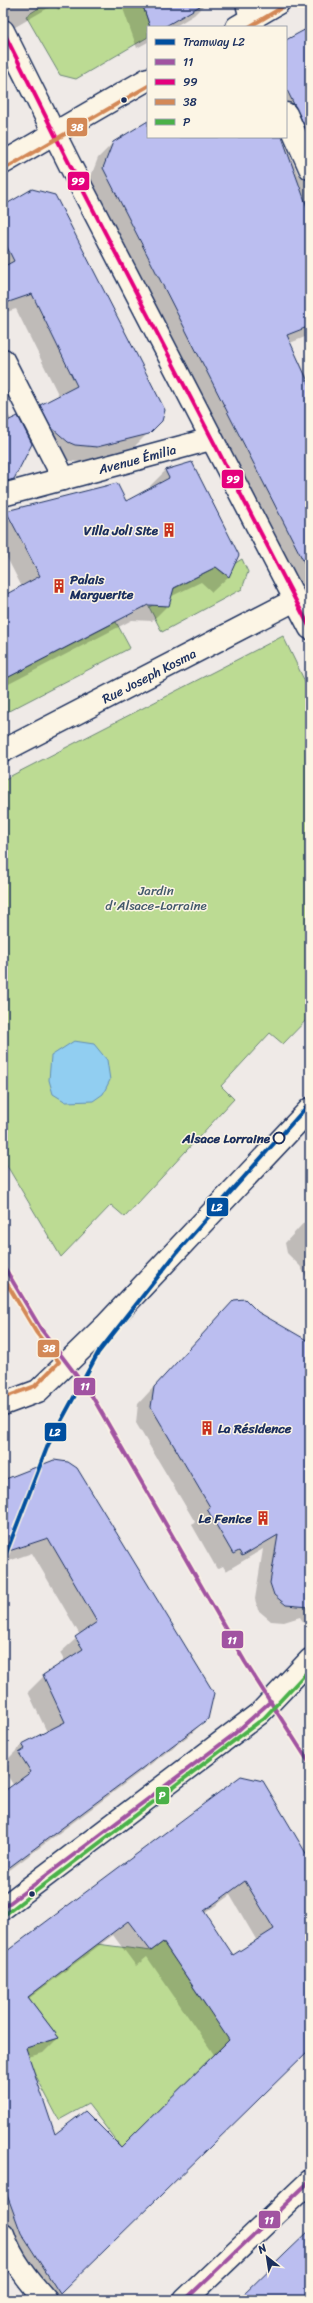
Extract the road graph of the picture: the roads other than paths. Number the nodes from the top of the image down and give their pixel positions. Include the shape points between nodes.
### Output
1 (278, 3) edge
2 (247, 19) edge
3 (3, 31) edge
4 (147, 79) edge
5 (287, 116) edge
6 (54, 134) junction
7 (3, 163) edge
8 (310, 168) edge
9 (3, 360) edge
10 (211, 439) junction
11 (64, 479) junction
12 (3, 495) edge
13 (295, 600) junction
14 (310, 628) edge
15 (3, 751) edge
16 (310, 1109) edge
17 (3, 1404) edge
18 (310, 1660) edge
19 (3, 1908) edge
20 (310, 2181) edge
21 (3, 2234) edge
22 (46, 2300) edge
23 (185, 2300) edge

1 - 2 street
3 - 6 street
4 - 6 street
5 - 8 street
6 - 7 street
6 - 10 street
9 - 11 street
10 - 11 street, Avenue Émilia
10 - 13 street
11 - 12 street, Avenue Émilia
13 - 14 street
13 - 15 street, Rue Joseph Kosma
16 - 17 street via 105,1326 38,1391
18 - 19 street via 260,1714
20 - 23 street
21 - 22 street via 30,2282

